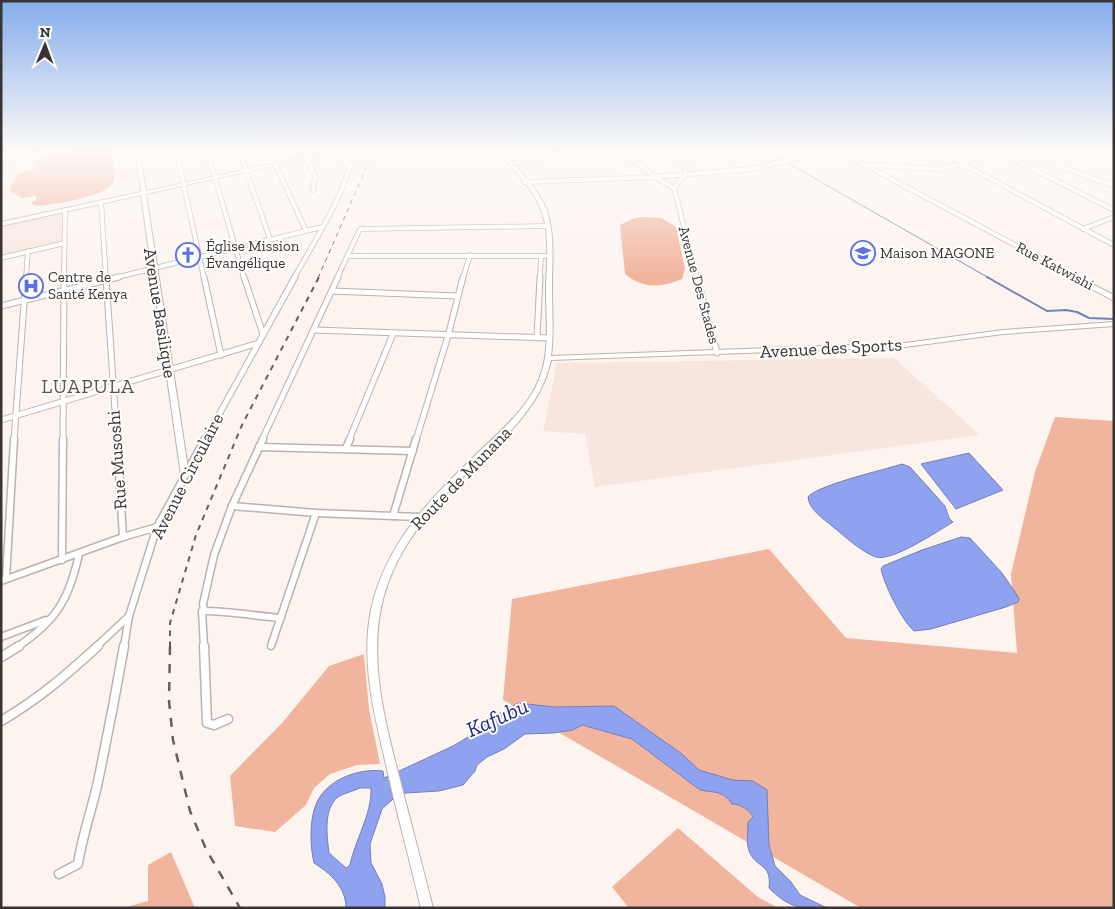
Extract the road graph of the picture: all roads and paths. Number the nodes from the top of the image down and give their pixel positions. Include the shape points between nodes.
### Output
1 (185, 192) edge
2 (219, 192) edge
3 (254, 192) edge
4 (288, 192) edge
5 (341, 192) edge
6 (533, 192) edge
7 (675, 192) edge
8 (918, 192) edge
9 (1016, 192) edge
10 (1079, 192) edge
11 (143, 193) joint
12 (101, 202) junction
13 (65, 210) junction
14 (1114, 210) edge
15 (1114, 218) edge
16 (1, 224) edge
17 (547, 226) junction
18 (322, 227) junction
19 (1083, 229) junction
20 (306, 231) junction
21 (270, 239) junction
22 (65, 243) junction
23 (1114, 246) edge
24 (234, 248) junction
25 (28, 251) junction
26 (470, 255) junction
27 (348, 256) junction
28 (545, 256) junction
29 (198, 257) junction
30 (1, 258) edge
31 (153, 268) junction
32 (107, 280) junction
33 (65, 290) junction
34 (332, 291) junction
35 (457, 296) junction
36 (1114, 298) edge
37 (24, 300) junction
38 (1, 306) edge
39 (1114, 324) edge
40 (314, 330) junction
41 (263, 334) junction
42 (393, 334) junction
43 (448, 336) junction
44 (537, 338) junction
45 (549, 338) junction
46 (259, 343) junction
47 (717, 353) junction
48 (221, 355) junction
49 (548, 358) junction
50 (169, 370) junction
51 (112, 387) junction
52 (64, 401) junction
53 (15, 416) junction
54 (1, 420) edge
55 (259, 447) junction
56 (346, 448) junction
57 (413, 451) junction
58 (185, 475) junction
59 (232, 506) junction
60 (316, 513) junction
61 (393, 516) junction
62 (419, 517) junction
63 (157, 527) junction
64 (123, 537) junction
65 (79, 554) junction
66 (62, 560) junction
67 (4, 580) edge
68 (202, 611) junction
69 (129, 616) junction
70 (281, 618) junction
71 (49, 619) junction
72 (1, 636) edge
73 (271, 646) dead end
74 (1, 657) edge
75 (228, 719) dead end
76 (1, 721) edge
77 (59, 874) dead end
78 (427, 908) edge

1 - 29 street
2 - 24 street
3 - 21 street
4 - 20 street
5 - 18 street, Avenue Circulaire
6 - 17 street, Route de Munana via 539,199
7 - 47 street, Avenue Des Stades
8 - 36 street, Rue Katwishi
9 - 19 street
10 - 14 street
11 - 12 street
11 - 31 street, Avenue Basilique
12 - 13 street
12 - 32 street, Rue Musoshi
13 - 16 street
13 - 22 street
15 - 19 street
17 - 27 street via 364,228
17 - 28 street, Route de Munana
18 - 20 street
18 - 41 street, Avenue Circulaire
19 - 23 street
20 - 21 street
21 - 24 street
22 - 25 street
22 - 33 street
24 - 29 street
24 - 41 street
25 - 30 street
25 - 37 street
26 - 27 street
26 - 28 street
26 - 35 street
27 - 34 street
28 - 44 street
28 - 45 street, Route de Munana
29 - 31 street
29 - 48 street
31 - 32 street
31 - 50 street, Avenue Basilique
32 - 33 street
32 - 51 street, Rue Musoshi
33 - 37 street
33 - 52 street
34 - 35 street
34 - 40 street
35 - 43 street
37 - 38 street
37 - 53 street
39 - 47 street, Avenue des Sports via 1003,332 905,345
40 - 42 street
40 - 55 street
41 - 46 street, Avenue Circulaire
42 - 43 street
42 - 56 street
43 - 44 street
43 - 57 street
44 - 45 street
45 - 49 street, Route de Munana
46 - 48 street
46 - 58 street, Avenue Circulaire
47 - 49 street, Avenue des Sports
48 - 50 street
49 - 62 street, Route de Munana via 540,385 510,427
50 - 51 street
50 - 58 street, Avenue Basilique
51 - 52 street
51 - 64 street, Rue Musoshi
52 - 53 street
52 - 66 street
53 - 54 street
53 - 67 street
55 - 56 street
55 - 59 street
56 - 57 street
57 - 61 street
58 - 63 street, Avenue Circulaire
59 - 60 street
59 - 68 street via 214,555
60 - 61 street
60 - 70 street
61 - 62 street
62 - 78 street, Route de Munana via 386,576 376,610 371,648 373,682
63 - 64 street
63 - 69 street, Avenue Circulaire
64 - 65 street
65 - 66 street
65 - 71 street via 66,598
66 - 67 street
68 - 70 street
68 - 75 street via 208,723 214,725
69 - 76 street via 58,683
69 - 77 street, Avenue Circulaire via 110,730 82,836 78,864
70 - 73 street
71 - 72 street
71 - 74 street

